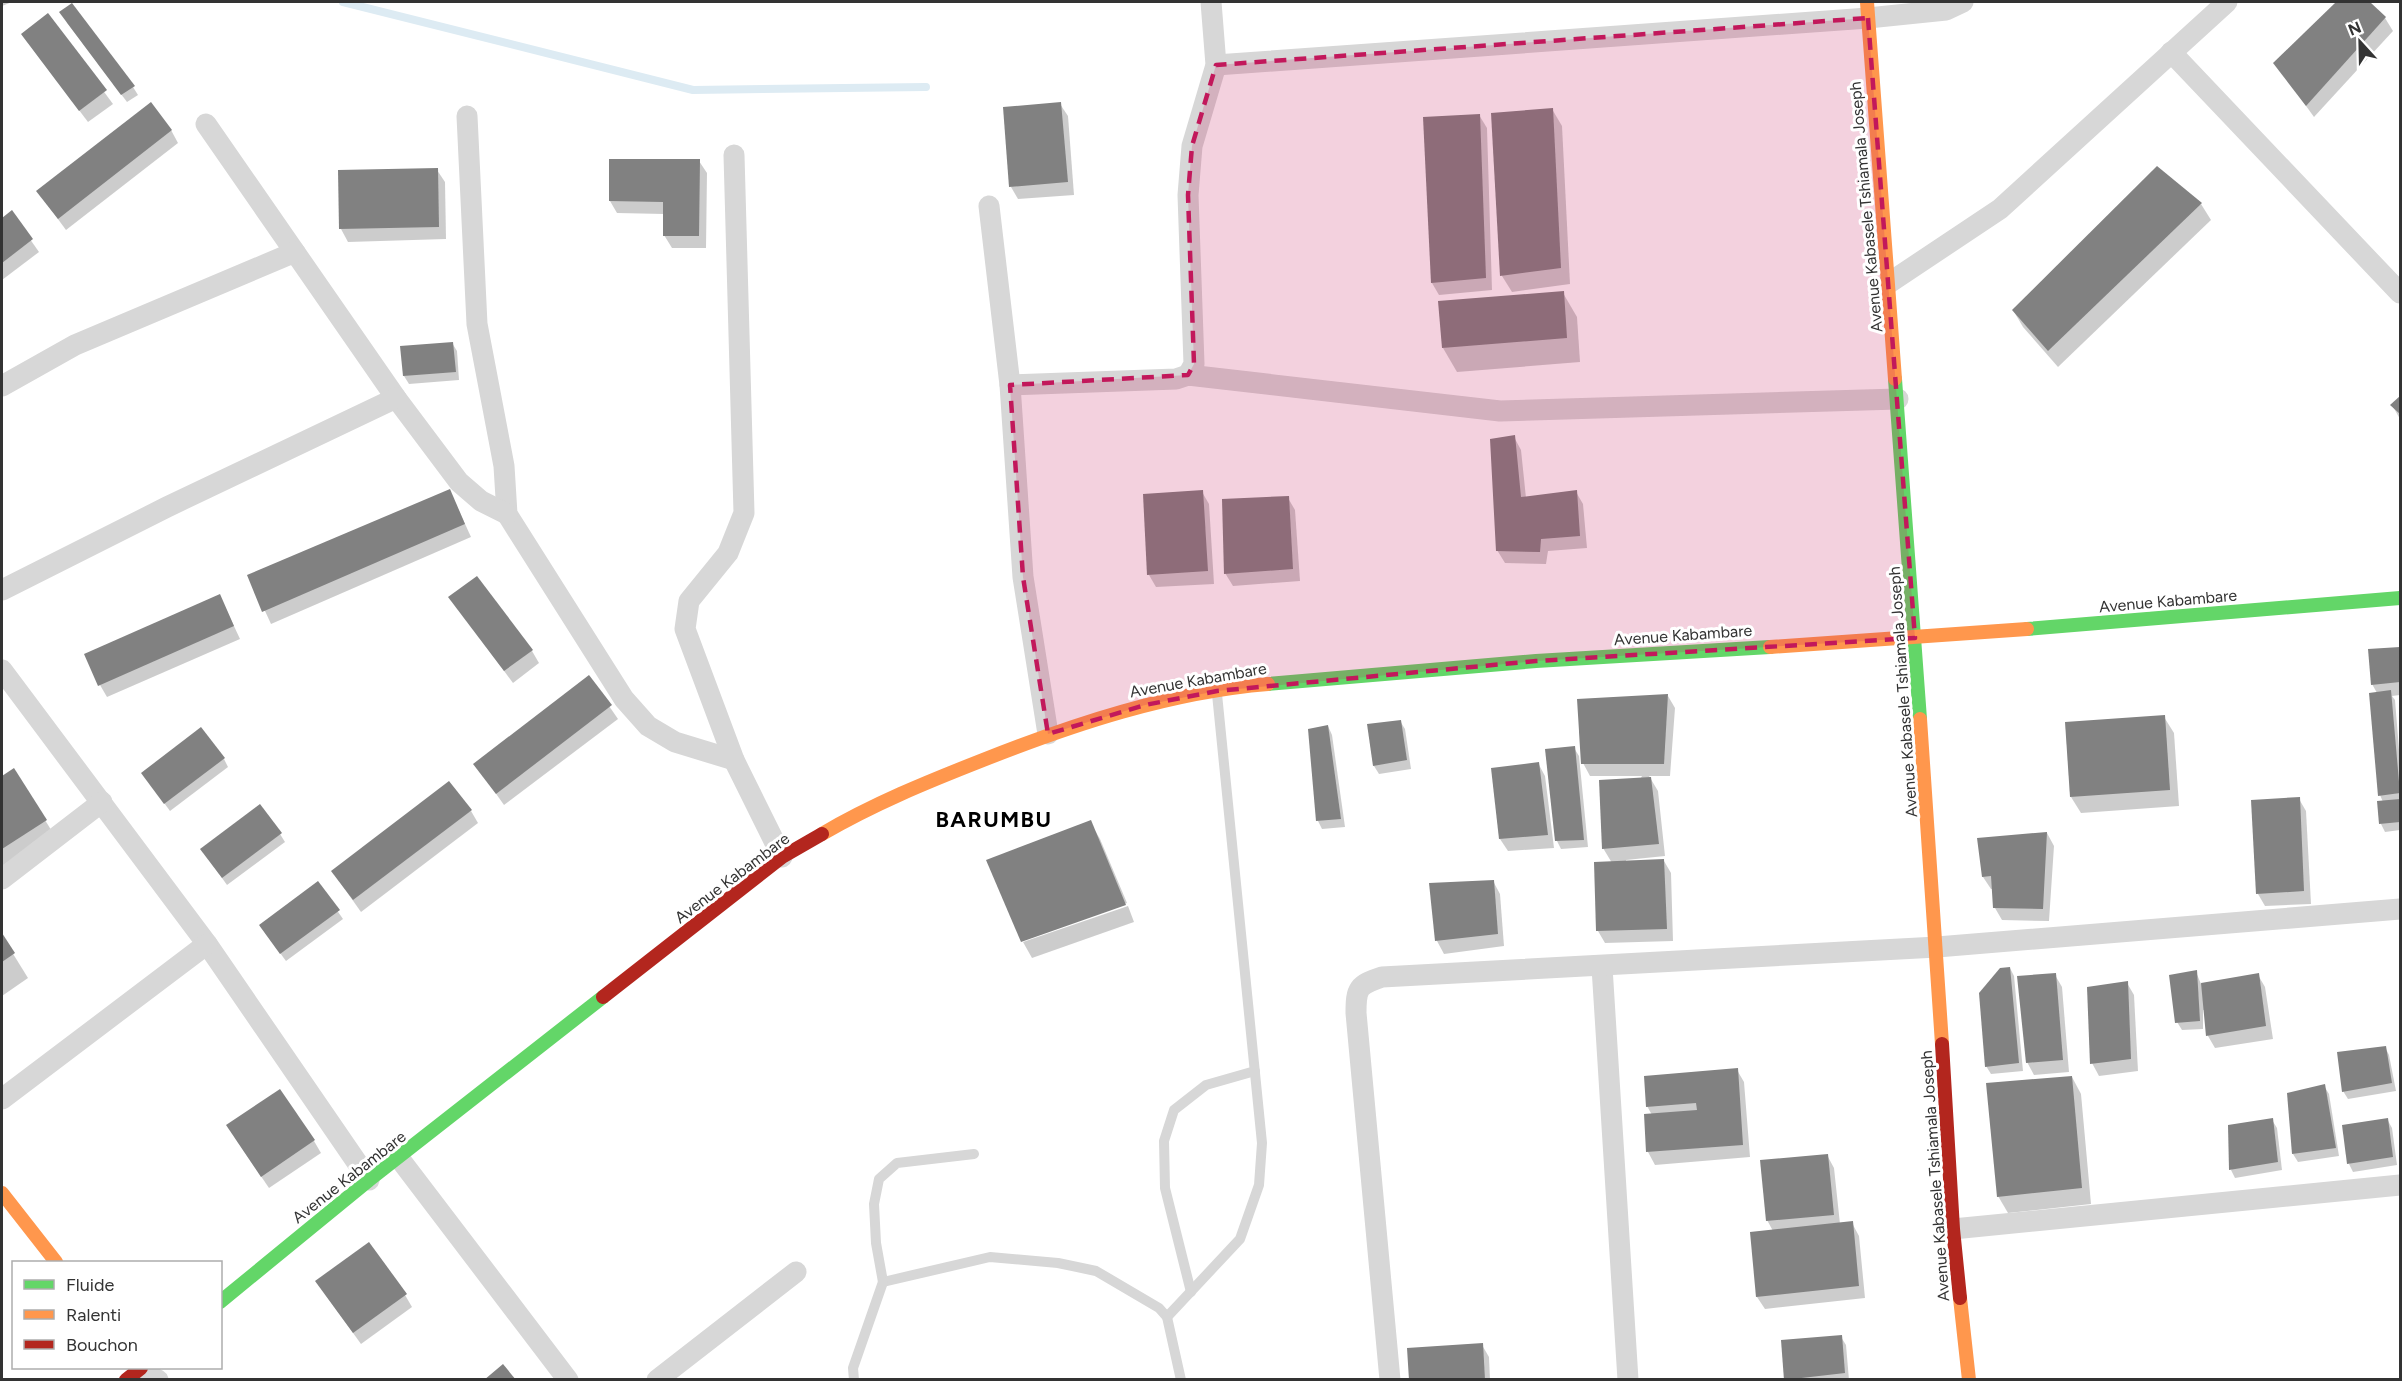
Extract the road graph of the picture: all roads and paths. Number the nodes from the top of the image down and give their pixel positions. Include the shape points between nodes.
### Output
1 (1211, 2) edge
2 (1963, 2) edge
3 (2227, 2) edge
4 (1867, 10) edge
5 (2171, 52) junction
6 (1216, 65) junction
7 (467, 116) dead end
8 (206, 124) dead end
9 (734, 155) dead end
10 (989, 206) dead end
11 (295, 252) junction
12 (1889, 283) junction
13 (2400, 292) edge
14 (1188, 375) junction
15 (1010, 385) junction
16 (2, 386) edge
17 (396, 398) junction
18 (1898, 399) junction
19 (507, 514) junction
20 (2, 590) edge
21 (2400, 598) edge
22 (1916, 638) junction
23 (2, 670) edge
24 (1216, 691) junction
25 (1048, 734) junction
26 (734, 760) junction
27 (102, 802) junction
28 (782, 857) junction
29 (2, 879) edge
30 (2400, 909) edge
31 (207, 944) junction
32 (1937, 948) junction
33 (1602, 967) junction
34 (1255, 1071) junction
35 (2, 1099) edge
36 (974, 1154) dead end
37 (399, 1158) junction
38 (369, 1180) junction
39 (2400, 1185) edge
40 (5, 1206) edge
41 (1953, 1229) junction
42 (54, 1261) edge
43 (796, 1272) dead end
44 (883, 1282) junction
45 (1191, 1292) junction
46 (222, 1300) edge
47 (1167, 1317) junction
48 (136, 1371) edge
49 (158, 1380) edge
50 (568, 1380) edge
51 (657, 1380) edge
52 (854, 1380) edge
53 (1181, 1380) edge
54 (1390, 1380) edge
55 (1628, 1380) edge
56 (1969, 1380) edge

1 - 6 street
2 - 4 street via 1946,10
3 - 5 street
4 - 6 street
4 - 12 main road, Avenue Kabasele Tshiamala Joseph
5 - 12 street via 2000,209
5 - 13 street
6 - 14 street via 1192,146 1188,195 1194,364
7 - 19 street via 477,324 504,466
8 - 11 street
9 - 26 street via 744,513 728,553 689,602 685,629
10 - 15 street
11 - 16 street via 75,345
11 - 17 street
12 - 18 main road, Avenue Kabasele Tshiamala Joseph
14 - 15 street via 1176,379
14 - 18 street via 1500,411
15 - 25 street via 1023,577
17 - 19 street via 459,482 481,501
17 - 20 street
18 - 22 main road, Avenue Kabasele Tshiamala Joseph
19 - 26 street via 624,699 648,726 675,742
21 - 22 main road, Avenue Kabambare
22 - 24 main road, Avenue Kabambare via 1536,661
22 - 32 main road, Avenue Kabasele Tshiamala Joseph
23 - 27 street
24 - 25 main road, Avenue Kabambare via 1145,705
24 - 34 lane
25 - 28 main road, Avenue Kabambare via 852,816
26 - 28 street
27 - 29 street
27 - 31 street
28 - 37 main road, Avenue Kabambare
30 - 32 street
31 - 35 street
31 - 38 street
32 - 33 street
32 - 41 main road, Avenue Kabasele Tshiamala Joseph
33 - 54 street via 1382,977 1359,988 1356,1013
33 - 55 street
34 - 45 lane via 1262,1143 1259,1185 1240,1239
34 - 45 lane via 1206,1085 1174,1110 1164,1141 1166,1188
36 - 44 lane via 897,1163 879,1179 874,1204
37 - 38 main road, Avenue Kabambare
37 - 50 street
38 - 46 main road, Avenue Kabambare
39 - 41 street
40 - 42 main road
41 - 56 main road, Avenue Kabasele Tshiamala Joseph
43 - 51 street
44 - 47 lane via 990,1257 1058,1263 1096,1271 1159,1308
44 - 52 lane via 853,1368
45 - 47 lane
47 - 53 lane
48 - 49 street

